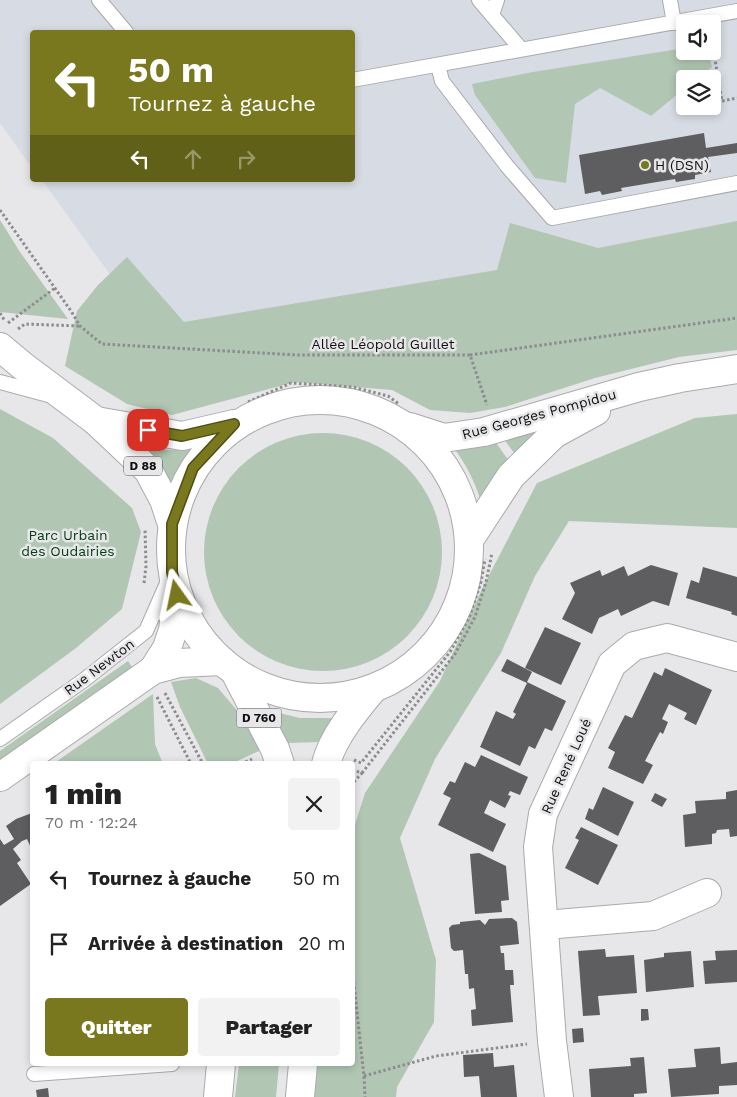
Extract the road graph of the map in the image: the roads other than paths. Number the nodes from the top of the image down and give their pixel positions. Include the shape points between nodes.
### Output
1 (99, 0) edge
2 (479, 0) edge
3 (498, 0) edge
4 (670, 0) edge
5 (737, 11) edge
6 (492, 16) junction
7 (674, 23) junction
8 (124, 30) edge
9 (521, 49) junction
10 (438, 65) junction
11 (355, 79) edge
12 (737, 183) edge
13 (7, 332) edge
14 (737, 369) edge
15 (0, 382) edge
16 (640, 387) junction
17 (71, 401) junction
18 (238, 415) junction
19 (408, 418) junction
20 (96, 421) junction
21 (172, 524) junction
22 (483, 548) junction
23 (174, 583) junction
24 (737, 657) edge
25 (228, 667) junction
26 (149, 672) junction
27 (373, 689) junction
28 (0, 739) edge
29 (329, 756) edge
30 (279, 761) edge
31 (0, 777) edge
32 (707, 893) dead end
33 (545, 926) junction
34 (144, 1066) edge
35 (221, 1066) edge
36 (302, 1066) edge
37 (34, 1074) dead end
38 (218, 1097) edge
39 (300, 1097) edge
40 (559, 1097) edge

1 - 8 lane
2 - 6 lane
3 - 6 lane
4 - 7 lane
5 - 7 lane
6 - 9 lane
7 - 9 lane
9 - 10 lane
10 - 11 lane
10 - 12 lane via 442,81 507,166 552,218
13 - 17 main road, D 88 via 24,367
14 - 16 main road, Rue Georges Pompidou
15 - 17 lane
16 - 19 main road, Rue Georges Pompidou via 495,429 444,438
16 - 22 main road, Rue Georges Pompidou via 554,434 511,476
17 - 20 main road, D 88
18 - 19 main road via 292,400 368,405
18 - 20 main road, D 88 via 182,436
18 - 21 main road via 193,468
19 - 22 main road via 457,482
20 - 21 main road, D 88 via 148,470
21 - 23 main road
22 - 27 main road via 470,568 449,626 419,661
23 - 25 main road via 196,634
23 - 26 main road via 173,630 167,648
23 - 28 lane, Rue Newton via 146,631 84,680
24 - 33 main road, Rue René Loué via 667,638 634,646 612,664 543,814 538,847
25 - 26 main road via 179,663
25 - 27 main road via 290,696 333,698
25 - 30 main road, D 760
26 - 31 main road
27 - 29 main road via 352,714
32 - 33 main road via 653,916
33 - 40 main road, Rue René Loué
34 - 37 lane
35 - 38 main road
36 - 39 main road

